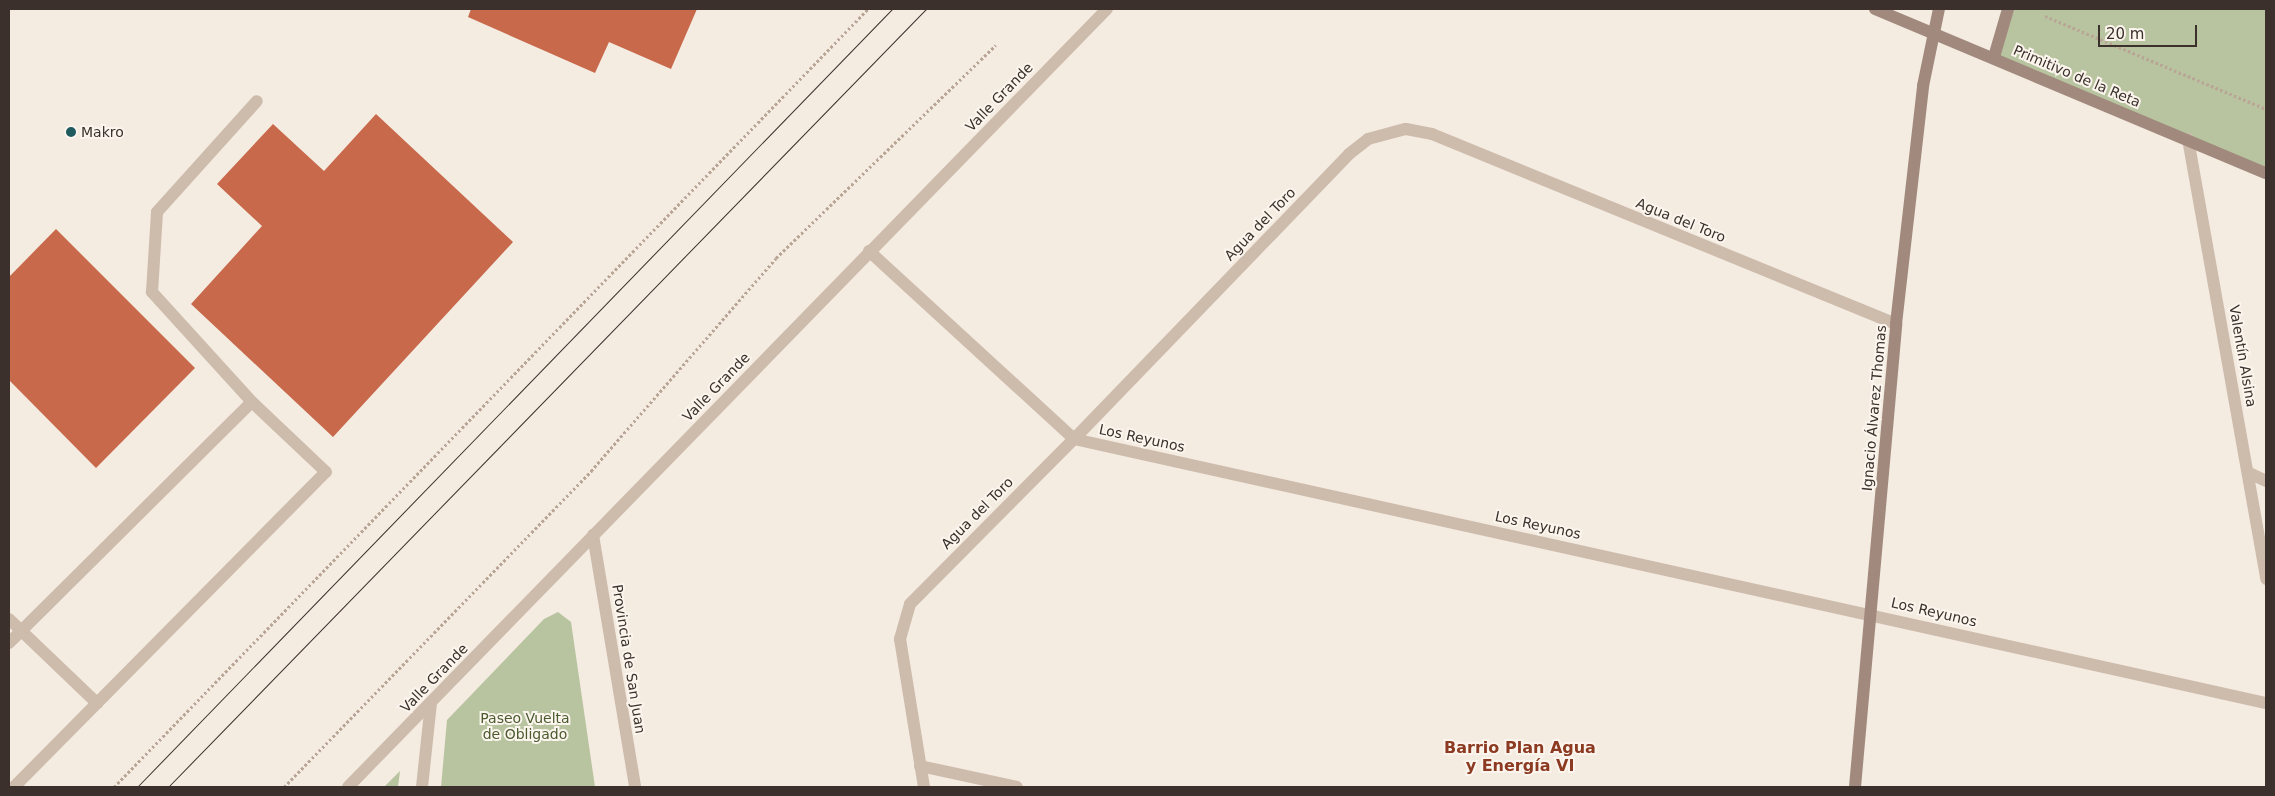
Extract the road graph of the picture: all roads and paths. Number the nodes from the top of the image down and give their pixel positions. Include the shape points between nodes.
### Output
1 (868, 9) edge
2 (1107, 9) edge
3 (1875, 9) edge
4 (1939, 9) edge
5 (2008, 9) edge
6 (2045, 16) dead end
7 (1932, 32) junction
8 (996, 45) dead end
9 (1994, 57) junction
10 (257, 101) dead end
11 (2266, 109) edge
12 (2188, 139) junction
13 (2266, 173) edge
14 (869, 251) junction
15 (1896, 324) junction
16 (252, 402) junction
17 (1074, 439) junction
18 (2249, 473) junction
19 (2266, 481) edge
20 (593, 535) junction
21 (2266, 579) edge
22 (1871, 613) junction
23 (9, 619) edge
24 (21, 631) junction
25 (9, 643) edge
26 (97, 703) junction
27 (431, 703) junction
28 (2266, 703) edge
29 (920, 766) junction
30 (14, 787) edge
31 (114, 787) edge
32 (284, 787) edge
33 (348, 787) edge
34 (422, 787) edge
35 (635, 787) edge
36 (924, 787) edge
37 (1017, 787) edge
38 (1855, 787) edge

1 - 31 path
2 - 14 street, Valle Grande
3 - 7 street, Primitivo de la Reta
4 - 7 street
5 - 9 street
6 - 11 path
7 - 9 street, Primitivo de la Reta
7 - 15 street, Ignacio Álvarez Thomas
8 - 32 path via 776,258 592,471
9 - 12 street, Primitivo de la Reta
10 - 16 street via 157,212 152,292
12 - 13 street, Primitivo de la Reta
12 - 18 street, Valentín Alsina
14 - 17 street
14 - 20 street, Valle Grande
15 - 17 street, Agua del Toro via 1432,134 1406,129 1388,131 1368,139 1349,154
15 - 22 street, Ignacio Álvarez Thomas
16 - 24 street
16 - 26 street via 326,472
17 - 22 street, Los Reyunos
17 - 29 street, Agua del Toro via 910,604 900,638
18 - 19 street
18 - 21 street, Valentín Alsina
20 - 27 street, Valle Grande
20 - 35 street, Provincia de San Juan
22 - 28 street, Los Reyunos
22 - 38 street, Ignacio Álvarez Thomas
23 - 24 street
24 - 25 street
24 - 26 street
26 - 30 street
27 - 33 street, Valle Grande
27 - 34 street
29 - 36 street, Agua del Toro
29 - 37 street

